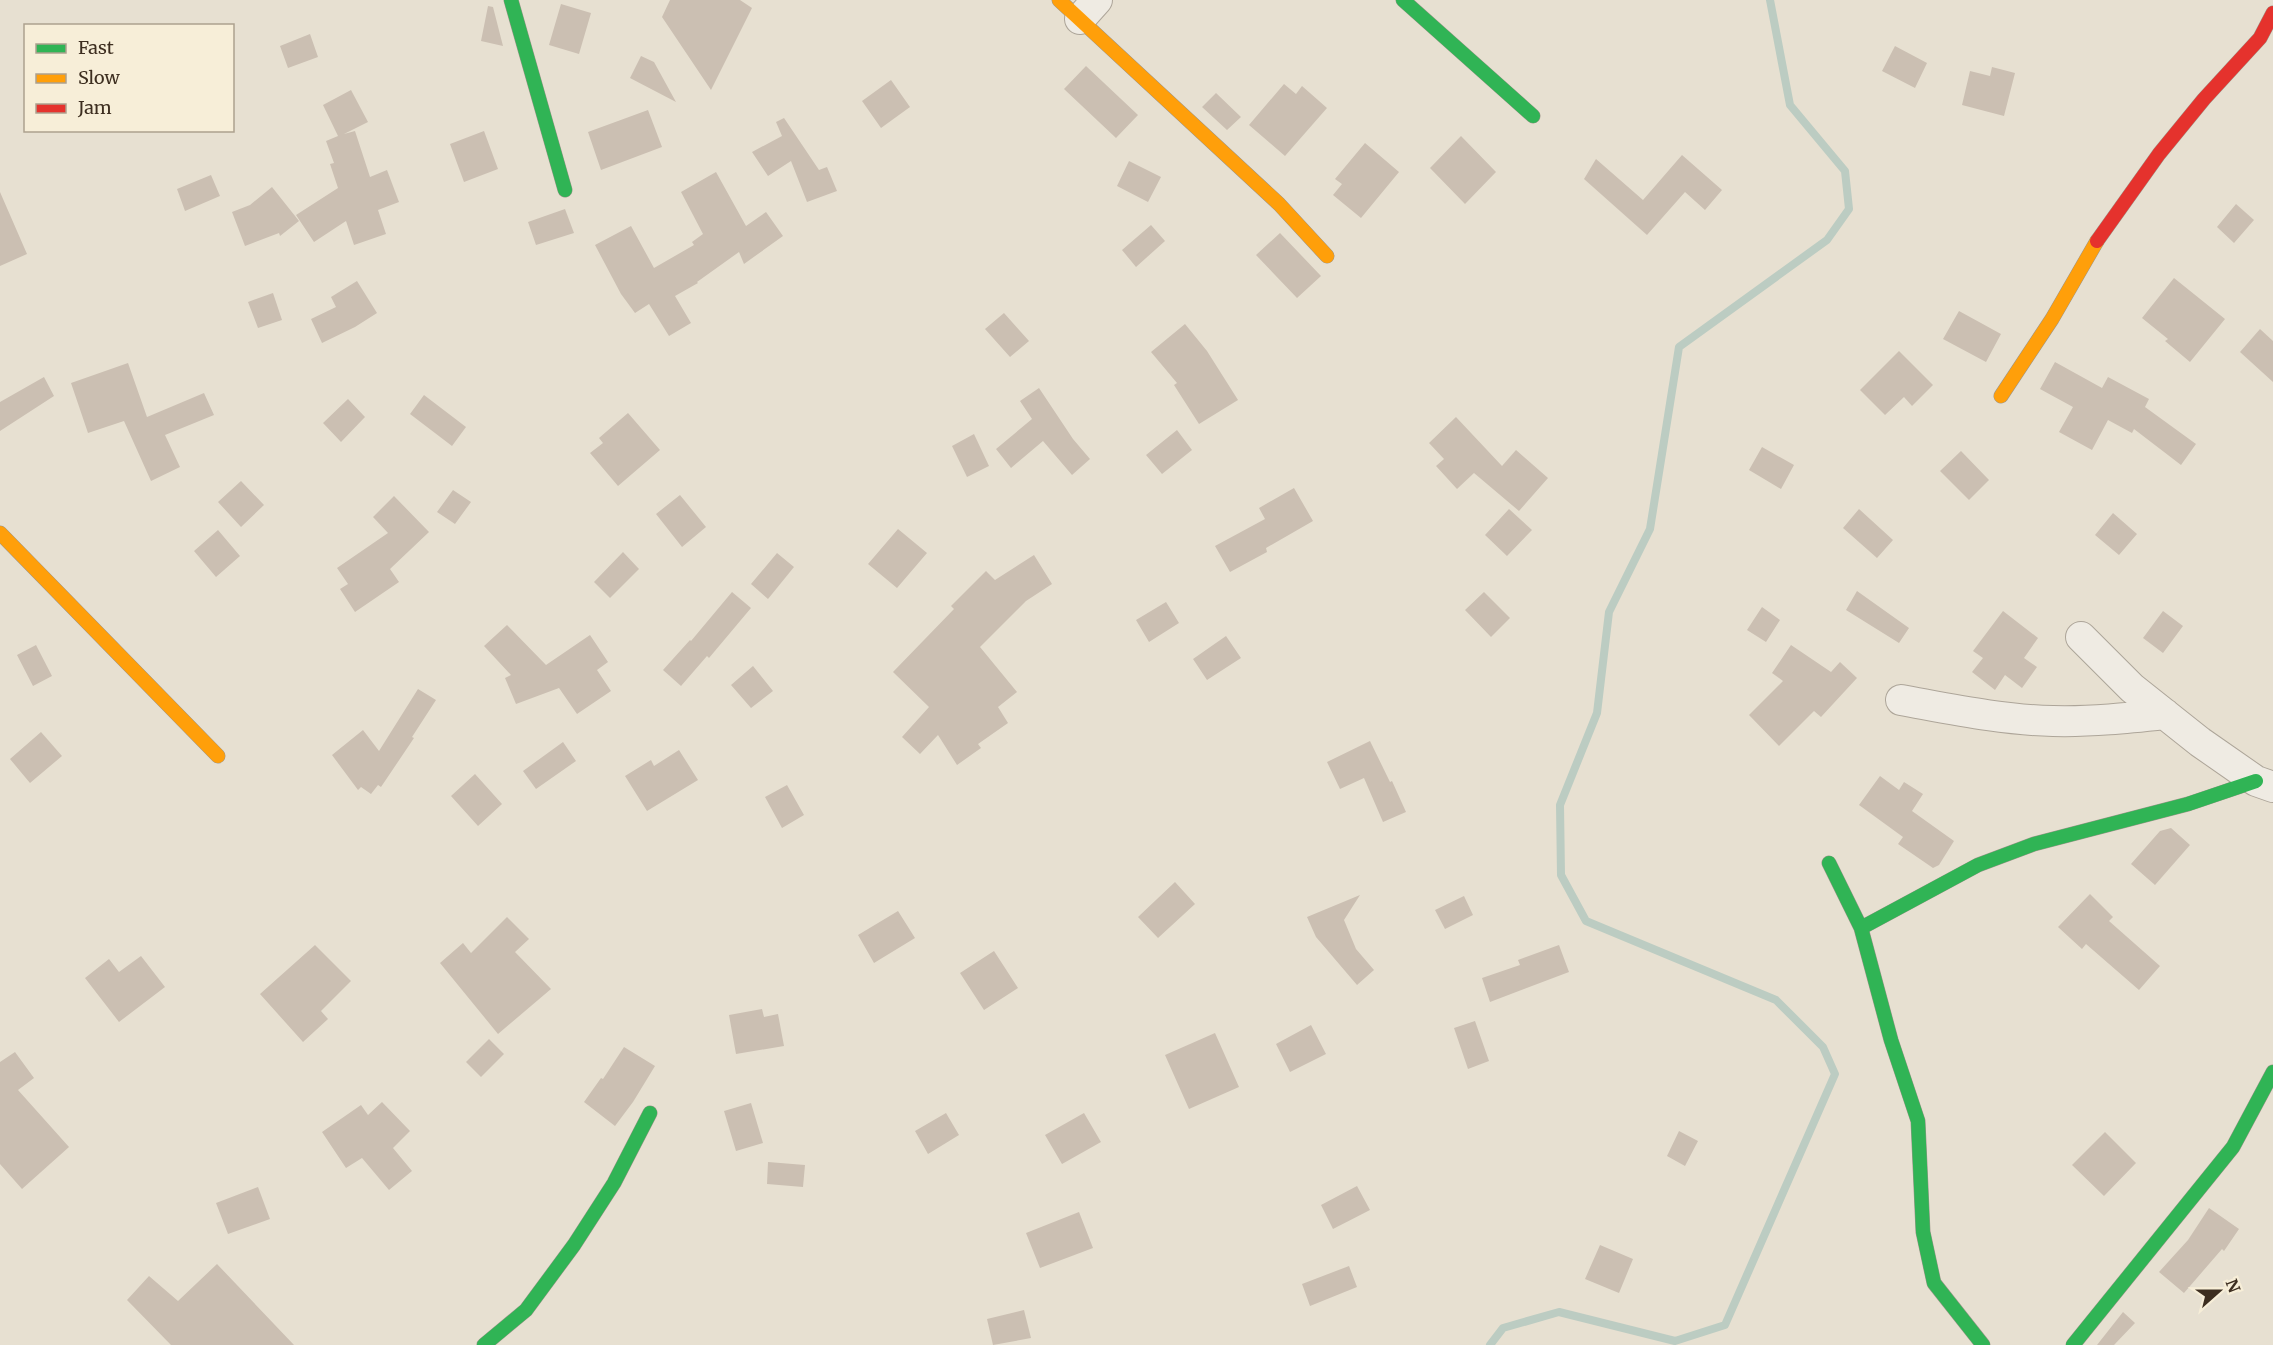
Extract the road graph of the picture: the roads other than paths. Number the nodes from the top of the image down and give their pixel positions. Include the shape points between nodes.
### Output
1 (511, 0) edge
2 (1403, 0) edge
3 (1078, 6) edge
4 (2273, 13) edge
5 (1533, 116) dead end
6 (566, 190) dead end
7 (1327, 256) dead end
8 (2001, 396) dead end
9 (0, 533) edge
10 (2081, 637) dead end
11 (1901, 700) dead end
12 (2165, 714) junction
13 (219, 756) dead end
14 (2265, 784) edge
15 (1829, 863) dead end
16 (1861, 928) junction
17 (2273, 1072) edge
18 (650, 1113) dead end
19 (484, 1345) edge
20 (1983, 1345) edge
21 (2073, 1345) edge

1 - 6 street
2 - 5 street
3 - 7 street
4 - 8 street via 2260,39 2196,108 2095,243 2052,319
9 - 13 street
10 - 12 street via 2132,688
11 - 12 street via 1970,713 2052,721
12 - 14 street
14 - 16 street via 2034,844 1989,860
15 - 16 street
16 - 20 street via 1918,1121 1923,1232 1934,1282
17 - 21 street via 2234,1147
18 - 19 street via 614,1183 574,1245 526,1310

